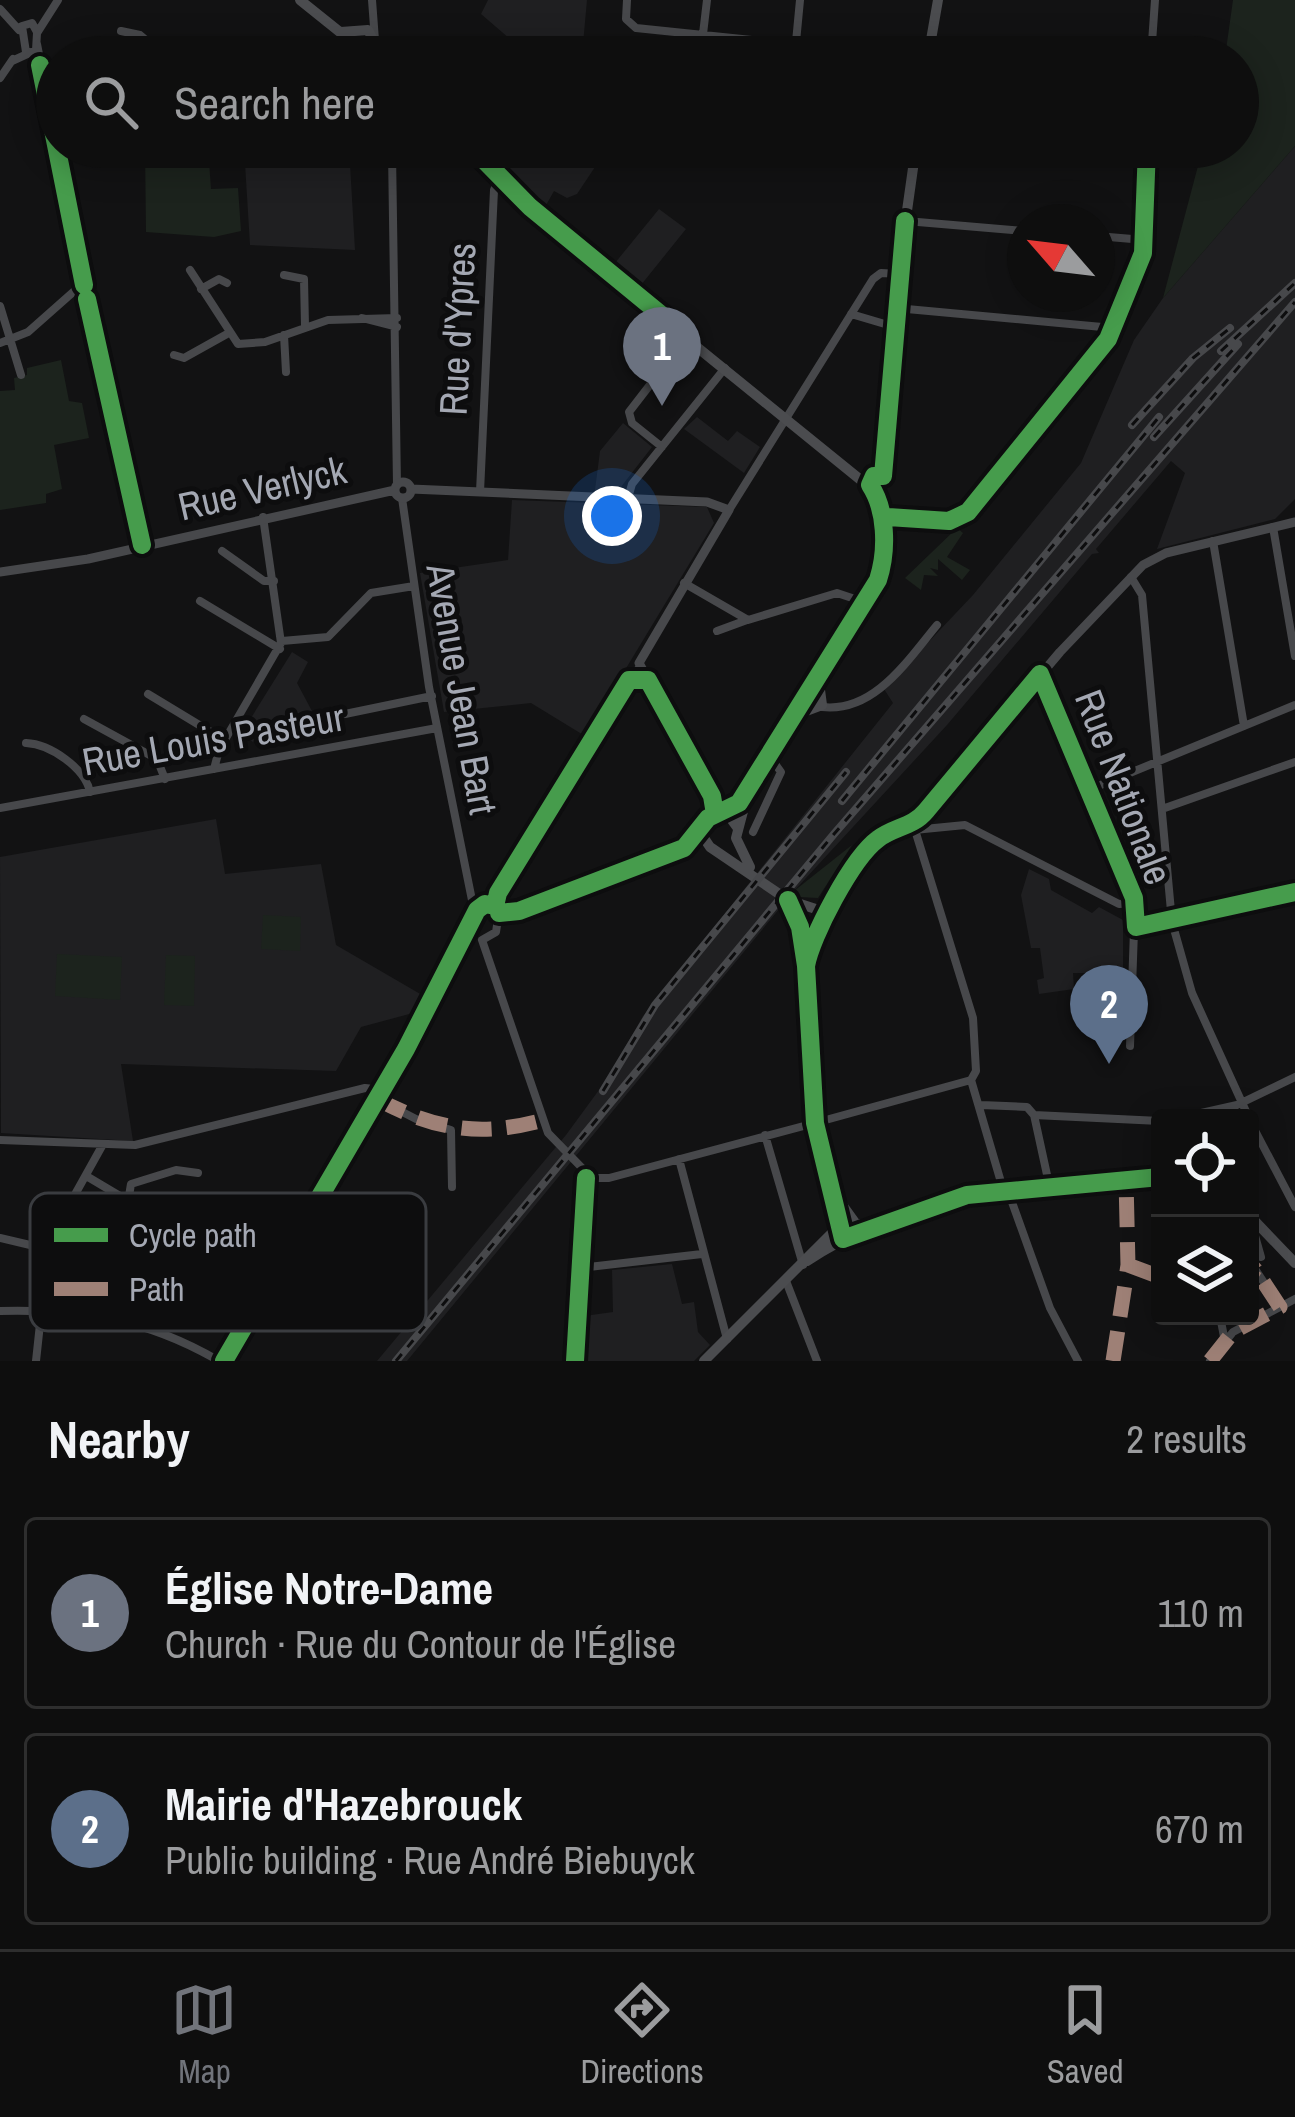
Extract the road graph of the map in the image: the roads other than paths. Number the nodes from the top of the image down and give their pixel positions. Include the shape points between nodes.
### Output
1 (58, 0) edge
2 (300, 0) edge
3 (627, 0) edge
4 (706, 0) edge
5 (800, 0) edge
6 (938, 0) edge
7 (1155, 0) edge
8 (372, 2) edge
9 (50, 10) junction
10 (4, 12) edge
11 (29, 22) junction
12 (359, 30) junction
13 (121, 31) dead end
14 (338, 31) junction
15 (703, 34) junction
16 (21, 36) junction
17 (38, 36) edge
18 (134, 36) edge
19 (343, 36) edge
20 (357, 36) edge
21 (373, 36) edge
22 (375, 36) edge
23 (726, 36) edge
24 (797, 36) edge
25 (931, 36) edge
26 (1152, 36) edge
27 (36, 40) edge
28 (33, 46) junction
29 (36, 54) edge
30 (12, 61) junction
31 (0, 77) edge
32 (63, 168) edge
33 (393, 168) edge
34 (496, 168) edge
35 (913, 168) edge
36 (1146, 168) edge
37 (501, 173) junction
38 (905, 221) junction
39 (1007, 230) edge
40 (1115, 238) edge
41 (1144, 240) junction
42 (190, 270) dead end
43 (899, 274) junction
44 (284, 275) dead end
45 (227, 283) dead end
46 (201, 289) junction
47 (82, 296) junction
48 (0, 306) edge
49 (896, 308) junction
50 (851, 314) junction
51 (397, 322) junction
52 (305, 326) junction
53 (895, 327) junction
54 (1113, 328) junction
55 (227, 334) junction
56 (284, 335) junction
57 (688, 336) junction
58 (14, 340) junction
59 (0, 344) edge
60 (173, 356) dead end
61 (726, 367) junction
62 (286, 372) dead end
63 (21, 374) dead end
64 (787, 416) junction
65 (662, 447) junction
66 (878, 484) junction
67 (402, 489) junction
68 (480, 492) junction
69 (628, 498) junction
70 (729, 510) junction
71 (263, 517) junction
72 (888, 517) junction
73 (1295, 522) edge
74 (1273, 527) junction
75 (1213, 542) junction
76 (142, 545) junction
77 (222, 551) dead end
78 (0, 572) edge
79 (1132, 577) junction
80 (274, 581) junction
81 (684, 583) junction
82 (414, 586) junction
83 (200, 601) dead end
84 (864, 602) junction
85 (748, 620) junction
86 (937, 626) dead end
87 (717, 631) dead end
88 (281, 645) junction
89 (1295, 656) edge
90 (640, 667) junction
91 (1040, 674) junction
92 (647, 680) junction
93 (624, 683) junction
94 (148, 694) dead end
95 (432, 696) junction
96 (814, 698) junction
97 (1295, 706) edge
98 (345, 714) dead end
99 (84, 719) dead end
100 (1244, 726) junction
101 (437, 728) junction
102 (225, 740) junction
103 (26, 743) dead end
104 (770, 757) junction
105 (1158, 760) junction
106 (1295, 762) edge
107 (214, 770) junction
108 (165, 778) junction
109 (752, 786) junction
110 (1091, 789) junction
111 (90, 792) junction
112 (0, 808) edge
113 (1162, 808) junction
114 (720, 814) junction
115 (912, 822) junction
116 (702, 829) junction
117 (737, 832) junction
118 (753, 832) dead end
119 (718, 850) junction
120 (754, 872) junction
121 (469, 889) junction
122 (1295, 892) edge
123 (788, 900) junction
124 (1136, 903) junction
125 (494, 907) junction
126 (816, 909) junction
127 (474, 919) junction
128 (1172, 922) junction
129 (799, 923) junction
130 (1136, 927) junction
131 (815, 933) junction
132 (495, 934) junction
133 (480, 939) junction
134 (461, 948) junction
135 (491, 956) junction
136 (806, 966) junction
137 (1130, 1046) dead end
138 (1295, 1077) edge
139 (971, 1080) junction
140 (380, 1095) junction
141 (1241, 1103) junction
142 (981, 1105) junction
143 (1224, 1109) edge
144 (1244, 1109) edge
145 (1034, 1115) junction
146 (1151, 1120) edge
147 (818, 1122) junction
148 (765, 1135) junction
149 (1259, 1136) edge
150 (0, 1140) edge
151 (102, 1146) junction
152 (680, 1159) junction
153 (198, 1173) dead end
154 (88, 1177) junction
155 (586, 1178) junction
156 (1151, 1178) edge
157 (1048, 1184) junction
158 (452, 1187) dead end
159 (1005, 1189) junction
160 (1291, 1192) edge
161 (78, 1193) edge
162 (115, 1193) edge
163 (126, 1193) edge
164 (321, 1193) edge
165 (1295, 1207) edge
166 (1250, 1217) edge
167 (1251, 1217) edge
168 (848, 1229) junction
169 (0, 1238) edge
170 (1274, 1244) junction
171 (30, 1245) edge
172 (702, 1254) junction
173 (1261, 1257) junction
174 (1259, 1261) edge
175 (805, 1263) junction
176 (1295, 1263) edge
177 (580, 1268) junction
178 (786, 1281) junction
179 (1259, 1281) edge
180 (1295, 1299) edge
181 (1280, 1306) junction
182 (30, 1309) edge
183 (0, 1311) edge
184 (1222, 1325) edge
185 (39, 1331) edge
186 (166, 1331) edge
187 (239, 1331) edge
188 (727, 1339) junction
189 (1225, 1342) junction
190 (36, 1361) edge
191 (221, 1361) edge
192 (575, 1361) edge
193 (704, 1361) edge
194 (817, 1361) edge
195 (1078, 1361) edge
196 (1210, 1361) edge

1 - 9 street
2 - 14 main road
3 - 15 street via 629,24
4 - 15 street
5 - 24 street
6 - 25 main road
7 - 26 street
8 - 12 street
8 - 22 street
9 - 11 street
9 - 17 street
10 - 11 street
10 - 16 street
11 - 16 street
11 - 28 street
12 - 14 main road
12 - 20 main road
12 - 21 main road
13 - 18 street
14 - 19 main road
15 - 23 street
16 - 28 street
16 - 30 street
27 - 28 street
28 - 29 street
28 - 30 street
30 - 31 street
32 - 47 street via 91,291
33 - 51 street, Avenue Jean Bart
34 - 37 main road
35 - 38 main road
36 - 41 street
37 - 57 main road via 545,220
37 - 68 street, Rue d'Ypres
38 - 39 street
38 - 43 main road
40 - 41 street
41 - 54 street
42 - 46 street
43 - 49 main road
43 - 50 street via 876,276
44 - 52 street via 304,278
45 - 46 street
46 - 55 street
47 - 58 street
47 - 76 street
48 - 58 street
49 - 53 main road
49 - 54 street
50 - 53 street
50 - 64 street
51 - 52 street
51 - 67 street, Avenue Jean Bart
52 - 56 street
53 - 66 main road
54 - 72 street via 971,509 949,520
55 - 56 street via 240,344
55 - 60 street via 184,358
56 - 62 street
57 - 61 main road
57 - 65 street via 629,412
58 - 59 street
58 - 63 street
61 - 64 main road
61 - 65 street
64 - 66 main road
64 - 70 street
65 - 69 street
66 - 72 main road
66 - 84 main road via 882,565
67 - 68 street, Rue Verlyck
67 - 71 street, Rue Verlyck
67 - 82 street, Avenue Jean Bart
68 - 69 street, Rue Verlyck
69 - 70 street, Rue Verlyck
70 - 81 street
71 - 76 street, Rue Verlyck
71 - 80 street
72 - 96 main road via 883,579
73 - 74 street
74 - 75 street
74 - 89 street
75 - 79 street via 1158,556
75 - 100 street
76 - 78 street, Rue Verlyck
77 - 80 street
79 - 91 street
79 - 105 street via 1142,595
80 - 88 street
81 - 85 street
81 - 90 street
82 - 88 street via 371,593 328,637
82 - 95 street, Avenue Jean Bart
83 - 88 street
84 - 85 street via 837,593
84 - 96 main road
85 - 87 street
86 - 96 street via 891,679 853,704
88 - 102 street
90 - 92 street
90 - 93 street
91 - 110 street, Rue Nationale
91 - 115 street
92 - 93 street
92 - 114 street
93 - 125 street
94 - 102 street
95 - 98 street
95 - 101 street, Avenue Jean Bart
96 - 104 main road
97 - 100 street
99 - 108 street via 157,758
100 - 105 street
101 - 107 street, Rue Louis Pasteur
101 - 121 street, Avenue Jean Bart
102 - 107 street
103 - 111 street via 84,773
104 - 109 main road
104 - 118 street via 780,775
105 - 110 street
105 - 113 street
106 - 113 street
107 - 108 street, Rue Louis Pasteur
108 - 111 street, Rue Louis Pasteur
109 - 114 main road
109 - 117 main road
110 - 124 street, Rue Nationale
111 - 112 street, Rue Louis Pasteur
113 - 128 street
114 - 116 main road
114 - 117 main road
115 - 124 street via 969,827 1120,905
115 - 126 street via 867,848
115 - 139 street via 973,1018
116 - 119 main road via 704,842
116 - 125 street via 674,853 519,911
117 - 119 main road
117 - 120 main road
119 - 120 main road
120 - 123 main road
121 - 125 street
121 - 127 street, Avenue Jean Bart
122 - 128 street
123 - 126 main road
123 - 129 main road
124 - 130 street, Rue Nationale
125 - 127 street
125 - 132 street
126 - 129 main road
126 - 131 main road via 824,926
127 - 133 street, Avenue Jean Bart
127 - 134 street
128 - 130 street
128 - 141 street via 1184,972
129 - 131 main road
129 - 136 main road
130 - 137 street, Rue Nationale
131 - 136 main road
132 - 133 street
132 - 135 street
133 - 134 street
133 - 135 street
134 - 140 street
135 - 155 street via 548,1133
136 - 147 main road
138 - 141 street
139 - 142 street
139 - 147 street
140 - 151 street via 346,1093 147,1143
140 - 158 street via 451,1130
140 - 164 street
141 - 143 street
141 - 144 street
142 - 145 street via 1028,1107
142 - 159 street
145 - 146 street
145 - 157 street
147 - 148 street
147 - 168 main road
148 - 152 street
148 - 175 street
149 - 160 street
150 - 151 street
151 - 154 street
152 - 155 street
152 - 172 street
153 - 163 street via 139,1178
154 - 161 street
154 - 162 street
155 - 177 street
156 - 157 main road
157 - 159 main road
159 - 168 main road
159 - 195 street
160 - 165 street
166 - 173 street
167 - 170 main road
168 - 175 main road
169 - 171 street
170 - 173 street
170 - 176 main road
172 - 177 street
172 - 188 street
173 - 174 street
175 - 178 main road
177 - 192 street
178 - 188 main road
178 - 194 street
179 - 181 street
180 - 181 street
181 - 189 street
182 - 183 street
184 - 189 street
185 - 190 street
186 - 191 street
187 - 191 street
188 - 193 main road
189 - 196 street

